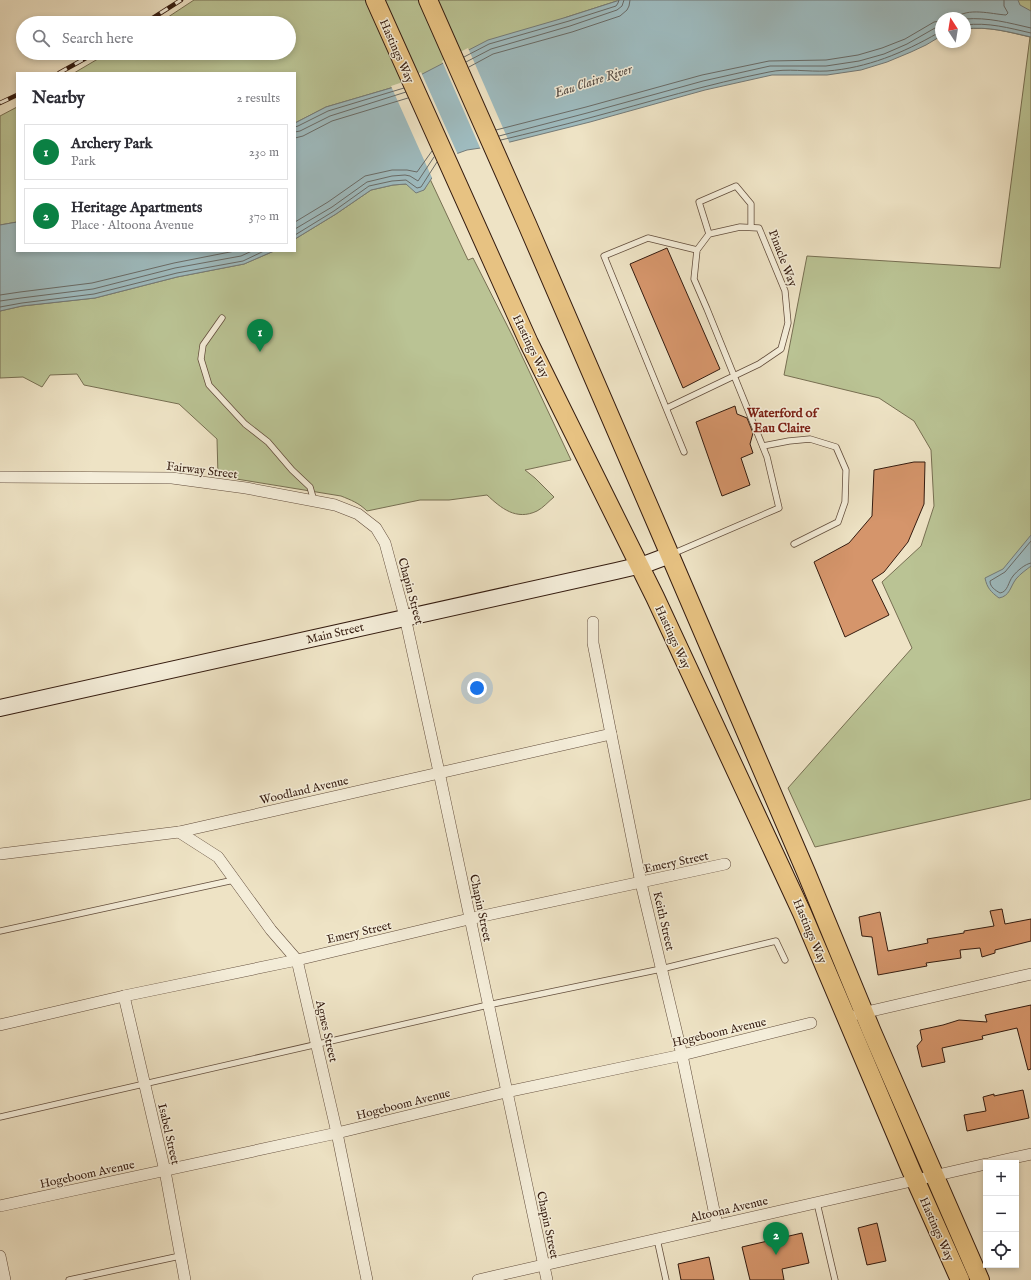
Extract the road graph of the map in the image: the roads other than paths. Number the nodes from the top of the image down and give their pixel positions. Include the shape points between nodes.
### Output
1 (375, 0) edge
2 (428, 0) edge
3 (751, 227) junction
4 (709, 234) junction
5 (697, 250) junction
6 (222, 318) dead end
7 (734, 375) junction
8 (666, 408) junction
9 (762, 446) junction
10 (684, 452) dead end
11 (0, 477) edge
12 (314, 501) junction
13 (385, 543) joint
14 (794, 544) dead end
15 (670, 555) junction
16 (638, 566) junction
17 (405, 617) junction
18 (593, 622) dead end
19 (0, 708) edge
20 (611, 734) junction
21 (439, 772) junction
22 (179, 832) junction
23 (0, 854) edge
24 (725, 864) dead end
25 (234, 880) junction
26 (641, 883) junction
27 (469, 919) junction
28 (0, 931) edge
29 (297, 960) junction
30 (785, 960) dead end
31 (661, 969) junction
32 (1031, 974) edge
33 (124, 996) junction
34 (488, 1005) junction
35 (855, 1015) junction
36 (811, 1023) dead end
37 (0, 1025) edge
38 (316, 1044) junction
39 (682, 1055) junction
40 (145, 1084) junction
41 (506, 1092) junction
42 (0, 1117) edge
43 (337, 1133) junction
44 (1031, 1154) edge
45 (1004, 1160) edge
46 (983, 1165) edge
47 (165, 1171) junction
48 (935, 1176) junction
49 (916, 1180) junction
50 (817, 1203) junction
51 (0, 1206) edge
52 (717, 1225) junction
53 (657, 1238) junction
54 (0, 1256) edge
55 (180, 1256) junction
56 (543, 1264) junction
57 (5, 1280) edge
58 (69, 1280) edge
59 (185, 1280) edge
60 (367, 1280) edge
61 (478, 1280) edge
62 (547, 1280) edge
63 (666, 1280) edge
64 (835, 1280) edge
65 (960, 1280) edge
66 (980, 1280) edge

1 - 16 main road, Hastings Way via 529,343
2 - 15 main road, Hastings Way via 528,224
3 - 4 lane, Pinacle Way
3 - 4 lane via 751,204 736,186 699,202
3 - 7 lane, Pinacle Way via 759,228 785,291 788,323 781,349 759,364
4 - 5 lane
5 - 7 lane via 694,279
5 - 8 lane via 648,238 604,256
6 - 12 lane via 204,345 201,359 209,384 245,424 268,442 310,487
7 - 8 lane
7 - 9 lane
8 - 10 lane
9 - 14 lane via 810,439 836,447 846,470 845,502 838,522
9 - 15 lane via 779,508
11 - 12 street, Fairway Street via 172,478
12 - 13 street, Fairway Street via 335,505 358,514 376,528
13 - 17 street, Chapin Street
15 - 16 street, Main Street
15 - 35 main road, Hastings Way via 806,872
16 - 17 street, Main Street
16 - 35 main road, Hastings Way via 655,597 802,913
17 - 19 street, Main Street
17 - 21 street, Chapin Street
18 - 20 street, Keith Street via 593,643
20 - 21 street, Woodland Avenue
20 - 26 street, Keith Street
21 - 22 street, Woodland Avenue
21 - 27 street, Chapin Street
22 - 23 street, Woodland Avenue
22 - 25 street, Agnes Street via 218,857
24 - 26 street, Emery Street
25 - 28 lane
25 - 29 street, Agnes Street
26 - 27 street, Emery Street
26 - 31 street, Keith Street
27 - 29 street, Emery Street
27 - 34 street, Chapin Street
29 - 33 street, Emery Street
29 - 38 street, Agnes Street
30 - 31 lane via 776,941
31 - 34 lane
31 - 39 street, Keith Street
32 - 35 street
33 - 37 street, Emery Street
33 - 40 street, Isabel Street
34 - 38 lane
34 - 41 street, Chapin Street
35 - 48 main road, Hastings Way
35 - 49 main road, Hastings Way
36 - 39 street, Hogeboom Avenue
38 - 40 lane
38 - 43 street, Agnes Street
39 - 41 street, Hogeboom Avenue
39 - 52 street, Keith Street
40 - 42 lane
40 - 47 street, Isabel Street
41 - 43 street, Hogeboom Avenue
41 - 56 street, Chapin Street
43 - 47 street, Hogeboom Avenue
43 - 60 street, Agnes Street
44 - 45 street
46 - 48 street, Altoona Avenue
47 - 51 street, Hogeboom Avenue
47 - 55 street, Isabel Street
48 - 49 street, Altoona Avenue
48 - 66 main road, Hastings Way
49 - 50 street, Altoona Avenue
49 - 65 main road, Hastings Way
50 - 52 street, Altoona Avenue
50 - 64 lane
52 - 53 street, Altoona Avenue
53 - 56 street, Altoona Avenue
53 - 63 lane
54 - 57 street
55 - 58 lane
55 - 59 street, Isabel Street
56 - 61 street, Altoona Avenue
56 - 62 street, Chapin Street

